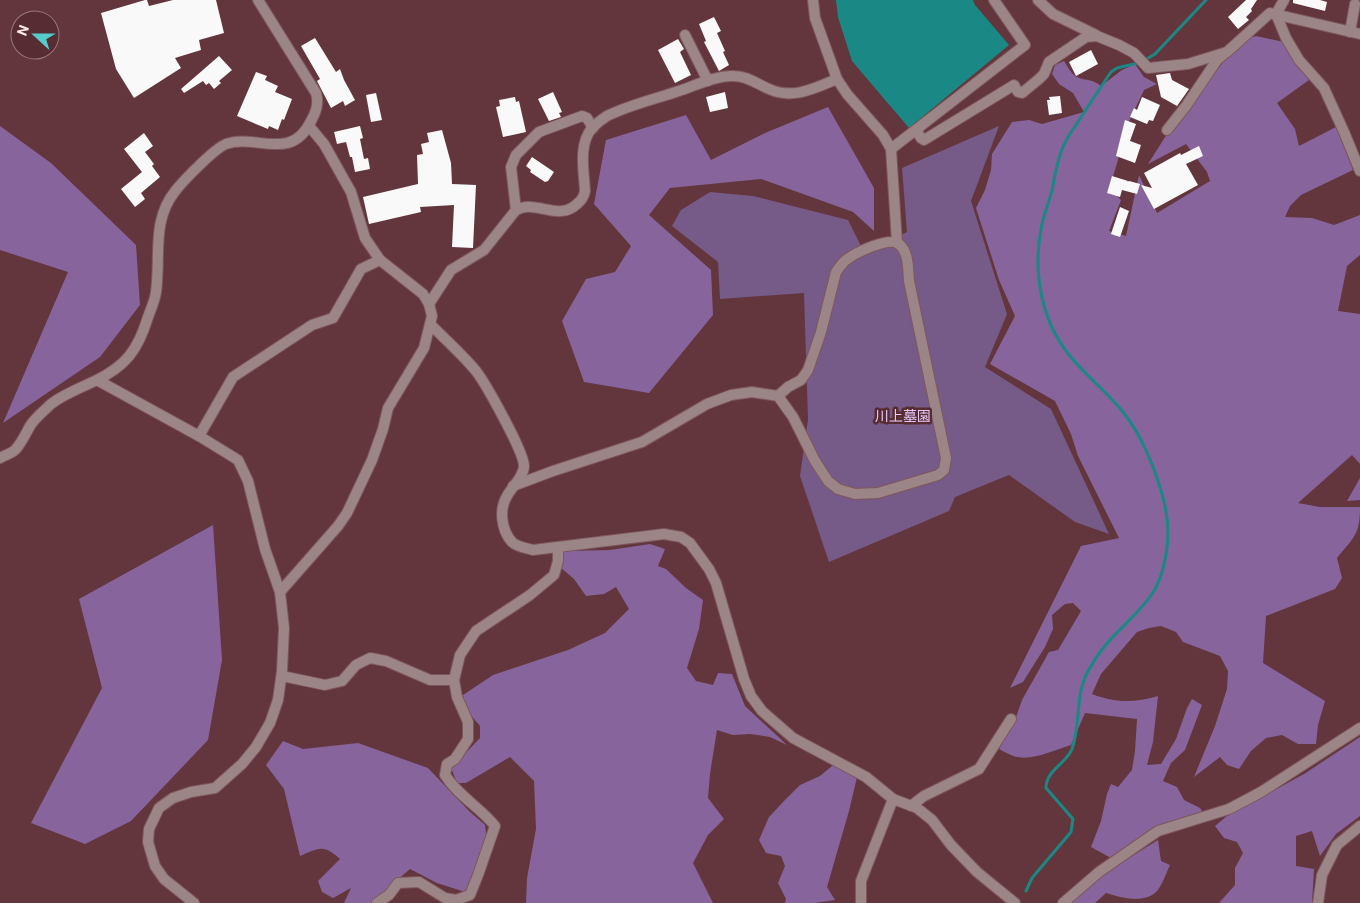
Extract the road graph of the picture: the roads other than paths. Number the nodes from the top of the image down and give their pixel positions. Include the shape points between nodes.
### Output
1 (258, 0) edge
2 (813, 0) edge
3 (994, 0) edge
4 (1038, 0) edge
5 (1284, 0) edge
6 (1356, 4) dead end
7 (1276, 14) junction
8 (1355, 33) edge
9 (685, 34) dead end
10 (1097, 36) junction
11 (1227, 52) junction
12 (838, 79) junction
13 (708, 81) junction
14 (309, 126) junction
15 (592, 128) junction
16 (916, 130) junction
17 (1167, 130) dead end
18 (891, 149) junction
19 (1360, 171) edge
20 (516, 210) junction
21 (897, 243) junction
22 (380, 260) junction
23 (429, 304) junction
24 (431, 325) junction
25 (97, 380) junction
26 (778, 396) junction
27 (199, 436) junction
28 (0, 458) edge
29 (513, 486) junction
30 (558, 548) junction
31 (280, 592) junction
32 (282, 676) junction
33 (454, 680) junction
34 (1011, 719) dead end
35 (1360, 728) edge
36 (893, 799) junction
37 (911, 806) junction
38 (1360, 826) edge
39 (194, 903) edge
40 (378, 903) edge
41 (862, 903) edge
42 (1016, 903) edge
43 (1063, 903) edge
44 (1318, 903) edge

1 - 14 street via 316,93 316,112
2 - 12 street via 815,18
3 - 16 street via 1025,45
4 - 10 street via 1053,14
5 - 7 street
6 - 8 street
7 - 8 street
7 - 11 street via 1270,13
7 - 19 street via 1299,60 1324,88
9 - 13 street
10 - 11 street via 1134,53 1148,68 1188,64
10 - 16 street via 1086,37 1049,62 1044,74 1022,93 1014,85 924,140
11 - 17 street via 1217,60
12 - 13 street via 792,94 769,90 744,77
12 - 18 street via 847,94 883,134
13 - 15 street via 622,110
14 - 22 street via 324,144 351,192 365,238
14 - 25 street via 288,143 226,144 174,192 159,226 156,292 139,342 118,368
15 - 20 street via 584,148 584,197 576,206 558,212 532,206
15 - 20 street via 587,118 582,116 539,132 516,155 511,167
16 - 18 street
18 - 21 street
20 - 23 street via 484,250 451,270
21 - 26 street via 889,241 875,246 851,256 840,266 808,370 801,380
21 - 26 street via 904,249 906,258 946,458 944,470 938,475 878,493 855,494 838,488 828,481
22 - 23 street via 423,294
22 - 27 street via 361,269 333,318 312,325 233,377
23 - 24 street
24 - 29 street via 476,372 513,434 524,466
24 - 31 street via 424,348 388,408 372,460 348,513
25 - 27 street
25 - 28 street via 54,402 31,424 16,450
26 - 29 street via 752,392 731,395 708,404 642,442
27 - 31 street via 241,464
29 - 30 street via 502,512 507,535 513,543 533,550
30 - 33 street via 554,575 476,631 460,655
30 - 36 street via 664,534 681,536 690,542 716,583 738,664 756,704 793,738 866,777
31 - 32 street via 284,628
32 - 33 street via 325,685 342,681 356,665 370,658 386,661 430,680
32 - 39 street via 270,723 242,764 215,788 173,798 159,808 149,828 148,842 155,866 164,879
33 - 40 street via 457,697 468,722 468,738 455,759 447,764 445,775 452,787 487,815 495,826 491,840 470,895 456,900 445,898 419,882 398,883
34 - 37 street via 979,770 924,796
35 - 43 street via 1229,809 1158,831 1099,872
36 - 37 street
36 - 41 street via 861,881
37 - 42 street via 932,820 977,872
38 - 44 street via 1337,845 1322,875

